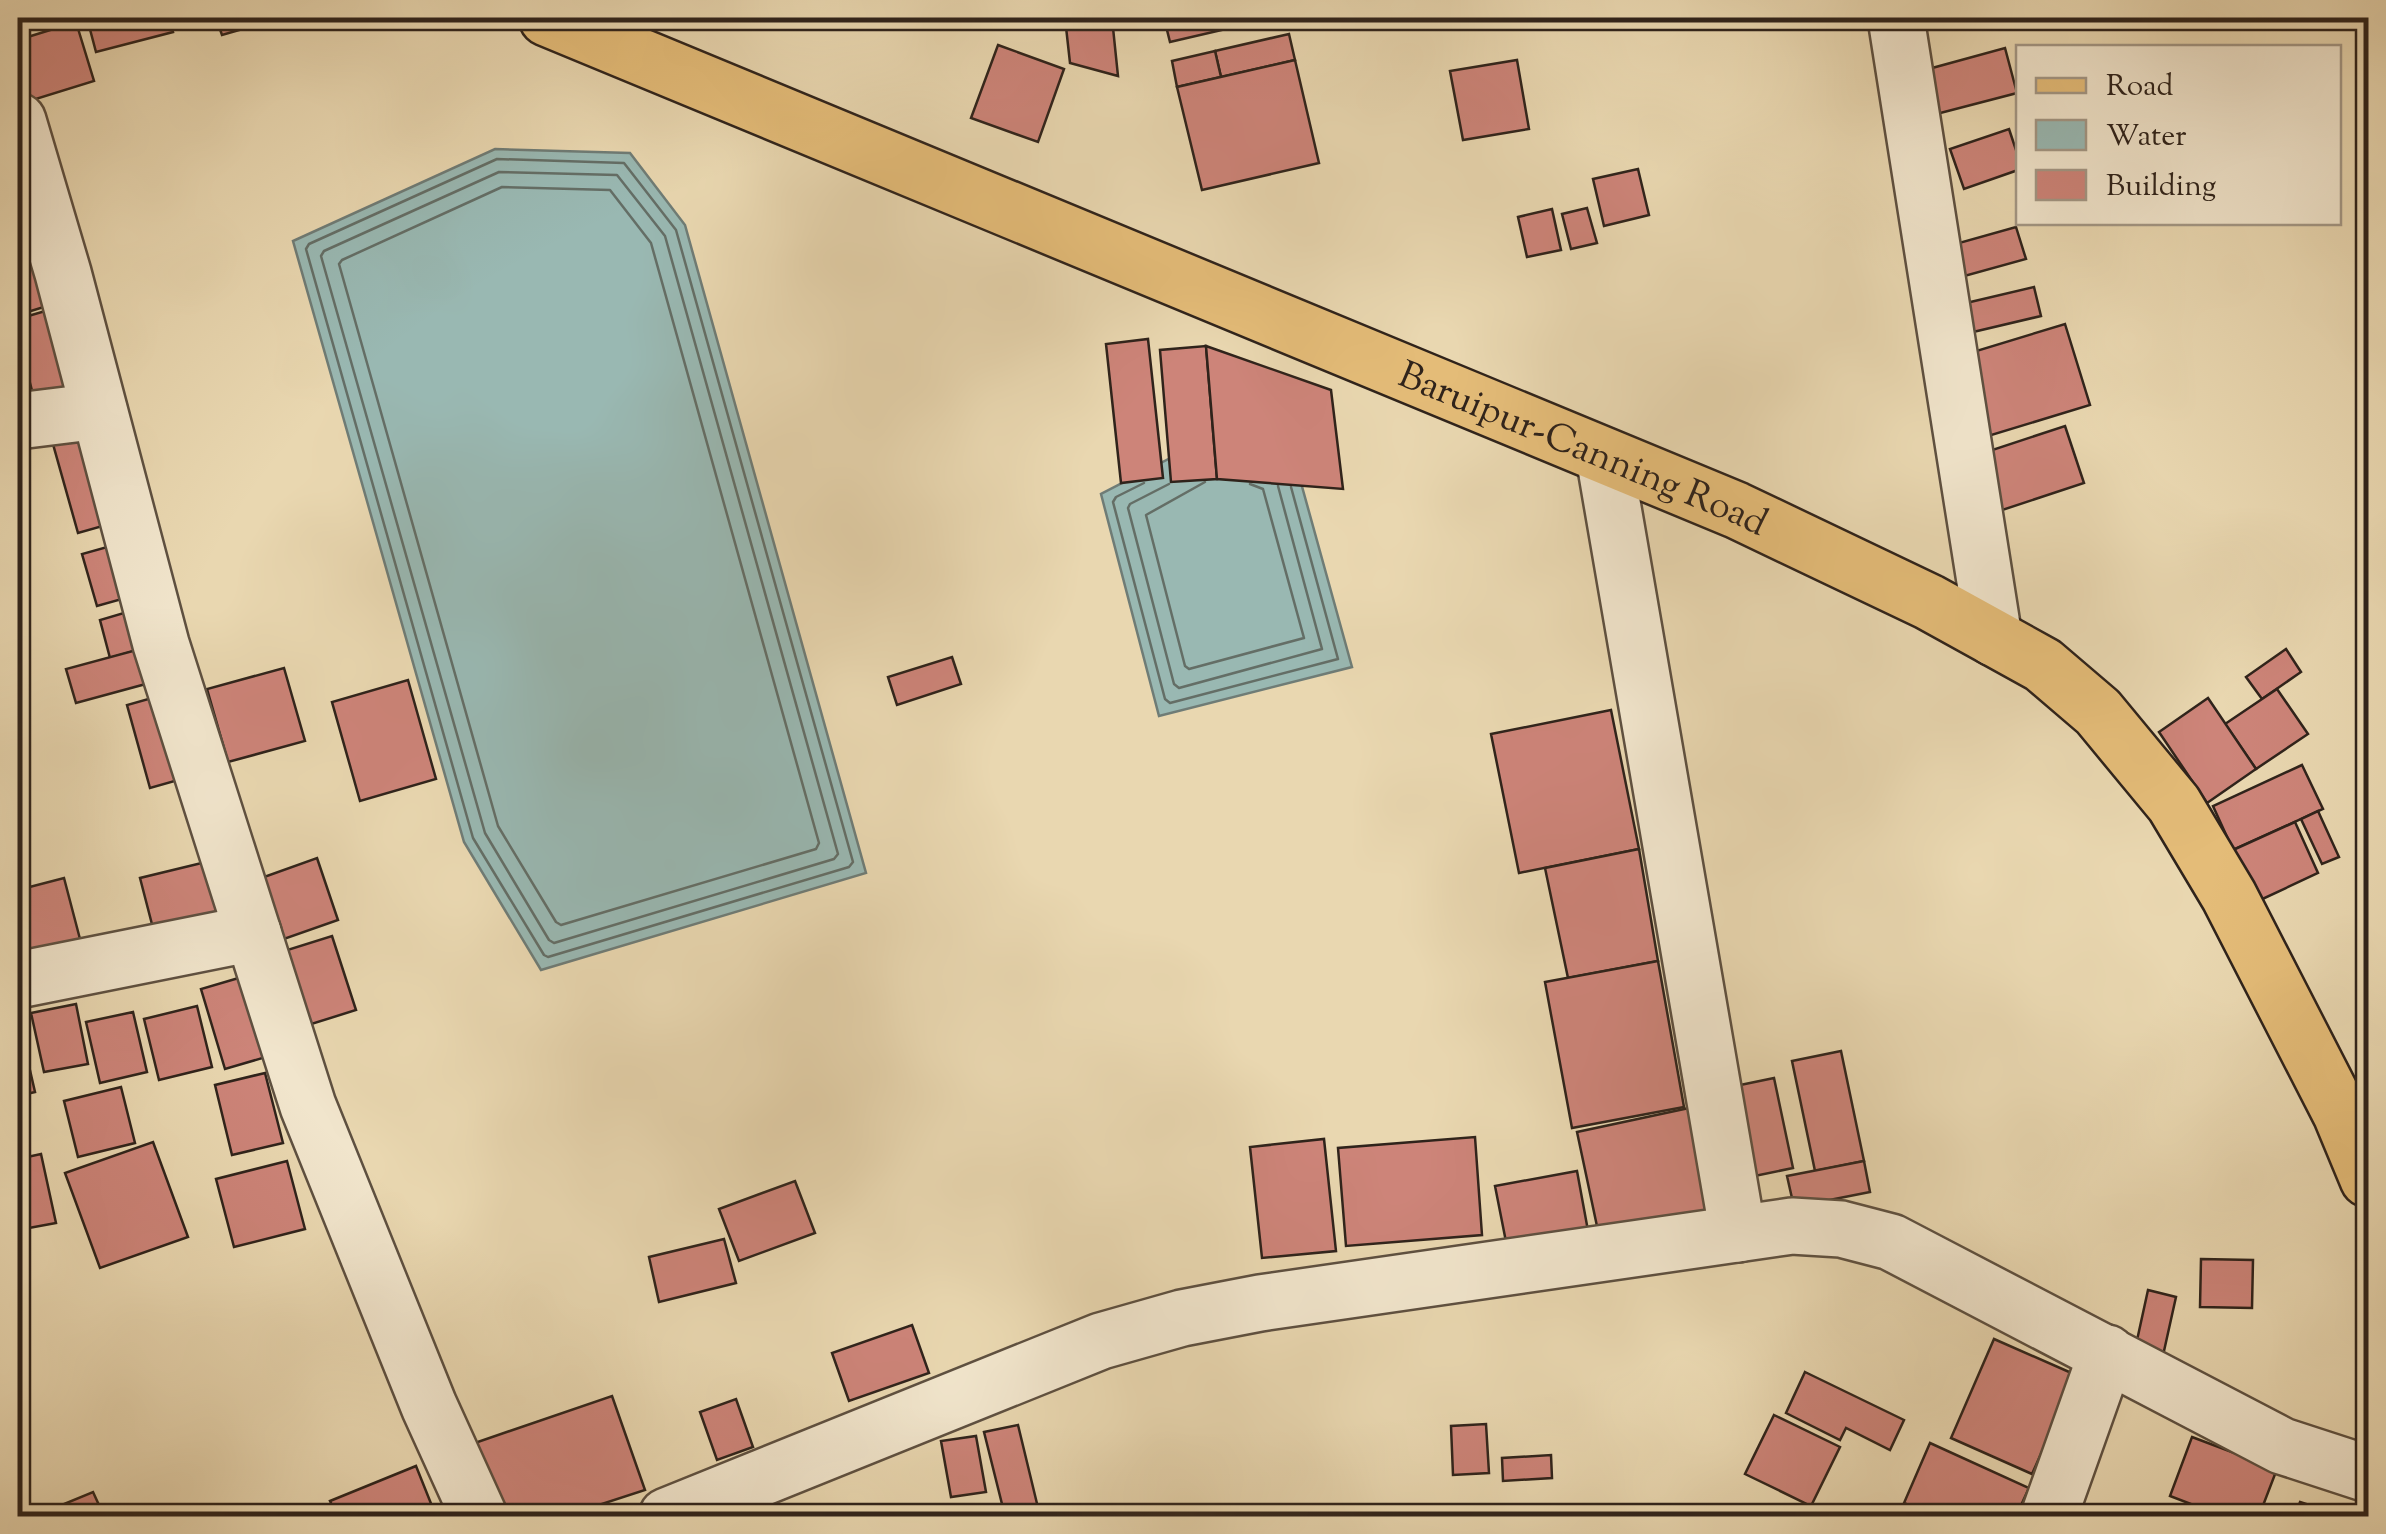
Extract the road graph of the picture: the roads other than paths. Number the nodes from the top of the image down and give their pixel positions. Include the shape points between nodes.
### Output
1 (547, 18) edge
2 (1896, 18) edge
3 (612, 32) edge
4 (18, 121) edge
5 (99, 411) junction
6 (18, 421) edge
7 (1604, 456) junction
8 (1994, 638) junction
9 (253, 933) junction
10 (18, 980) edge
11 (2368, 1179) edge
12 (1738, 1234) junction
13 (2107, 1353) junction
14 (2368, 1474) edge
15 (479, 1516) edge
16 (667, 1516) edge
17 (2049, 1516) edge

1 - 3 main road, Baruipur-Canning Road
2 - 8 street
3 - 7 main road, Baruipur-Canning Road
4 - 5 street
5 - 6 street
5 - 9 street via 161,644
7 - 8 main road, Baruipur-Canning Road via 1736,510
7 - 12 street
8 - 11 main road, Baruipur-Canning Road via 2043,665 2098,712 2174,804 2238,913
9 - 10 street
9 - 15 street via 308,1106
12 - 13 street via 1792,1226 1891,1242
12 - 16 street via 1182,1318 1102,1341
13 - 14 street via 2282,1446
13 - 17 street

